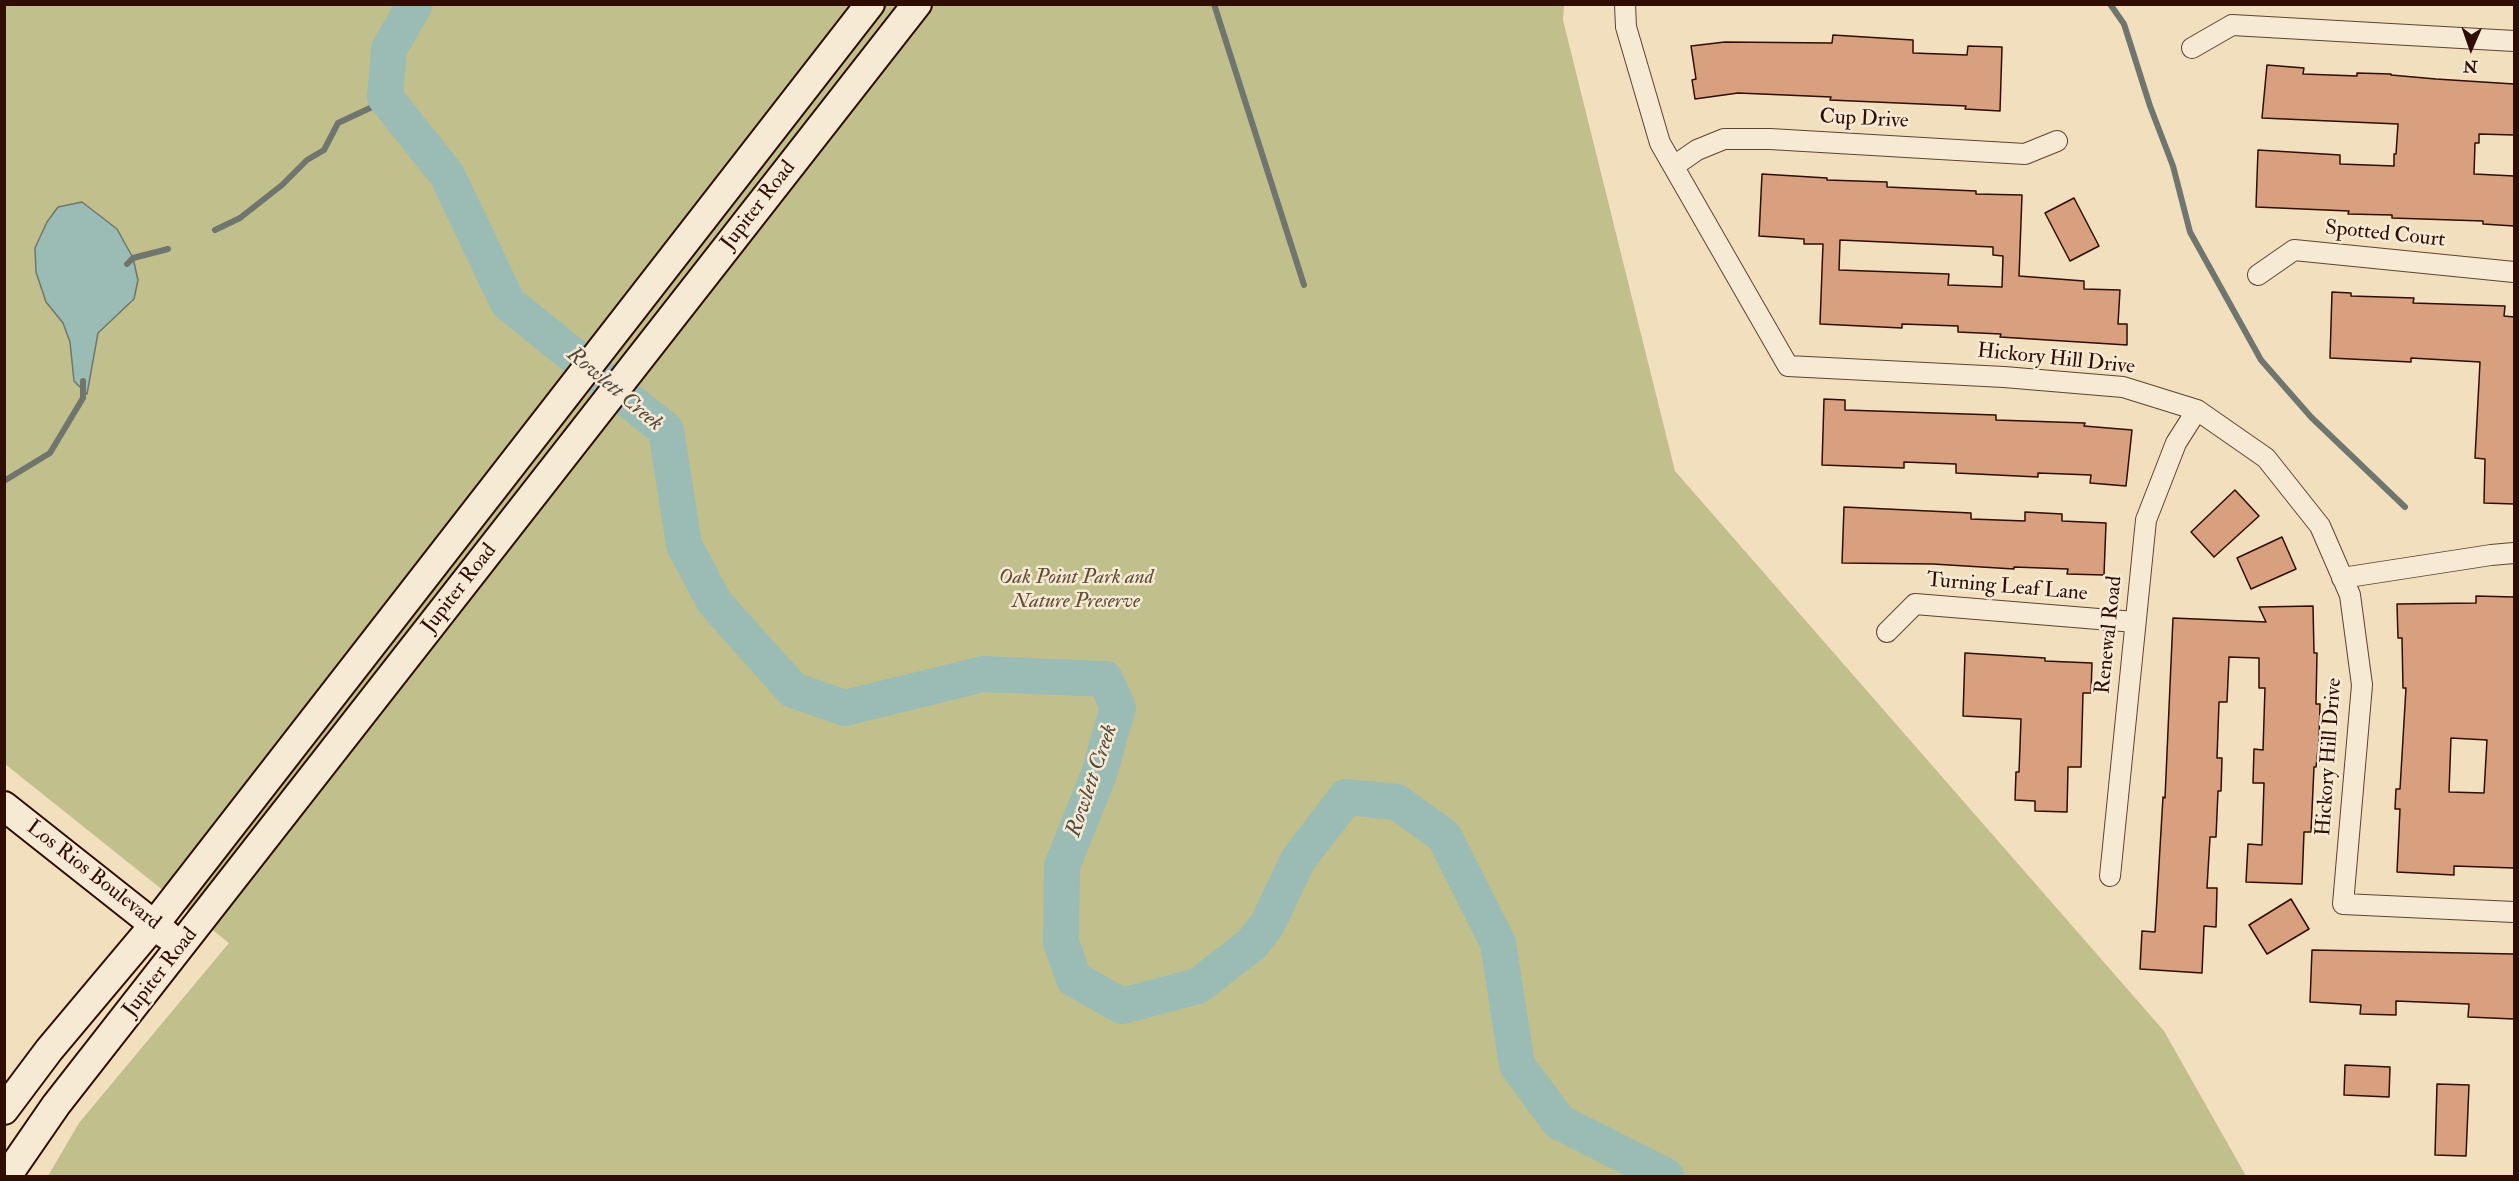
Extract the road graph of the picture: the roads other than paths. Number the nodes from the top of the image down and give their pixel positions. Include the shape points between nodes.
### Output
1 (870, 4) edge
2 (917, 4) edge
3 (1625, 4) edge
4 (2514, 41) edge
5 (2192, 48) dead end
6 (2057, 141) dead end
7 (1674, 166) junction
8 (2514, 272) edge
9 (2258, 275) dead end
10 (2197, 410) junction
11 (2514, 553) edge
12 (2342, 578) junction
13 (2136, 622) junction
14 (1887, 632) dead end
15 (4, 806) edge
16 (2110, 876) dead end
17 (2514, 912) edge
18 (154, 925) junction
19 (183, 946) junction
20 (4, 1110) edge
21 (7, 1176) edge

1 - 18 main road, Jupiter Road
2 - 19 main road, Jupiter Road
3 - 7 street, Hickory Hill Drive via 1626,27 1660,143
4 - 5 street via 2232,25
6 - 7 street, Cup Drive via 2025,154 1724,139 1697,150
7 - 10 street, Hickory Hill Drive via 1788,366 2123,387
8 - 9 street, Spotted Court via 2294,250
10 - 12 street, Hickory Hill Drive via 2266,458 2320,526
10 - 13 street, Renewal Road via 2176,444 2146,520
11 - 12 street
12 - 17 street, Hickory Hill Drive via 2350,595 2362,685 2343,904
13 - 14 street, Turning Leaf Lane via 1915,604
13 - 16 street, Renewal Road
15 - 18 main road, Los Rios Boulevard
18 - 19 main road, Los Rios Boulevard
18 - 20 main road, Jupiter Road
19 - 21 main road, Jupiter Road via 56,1105

